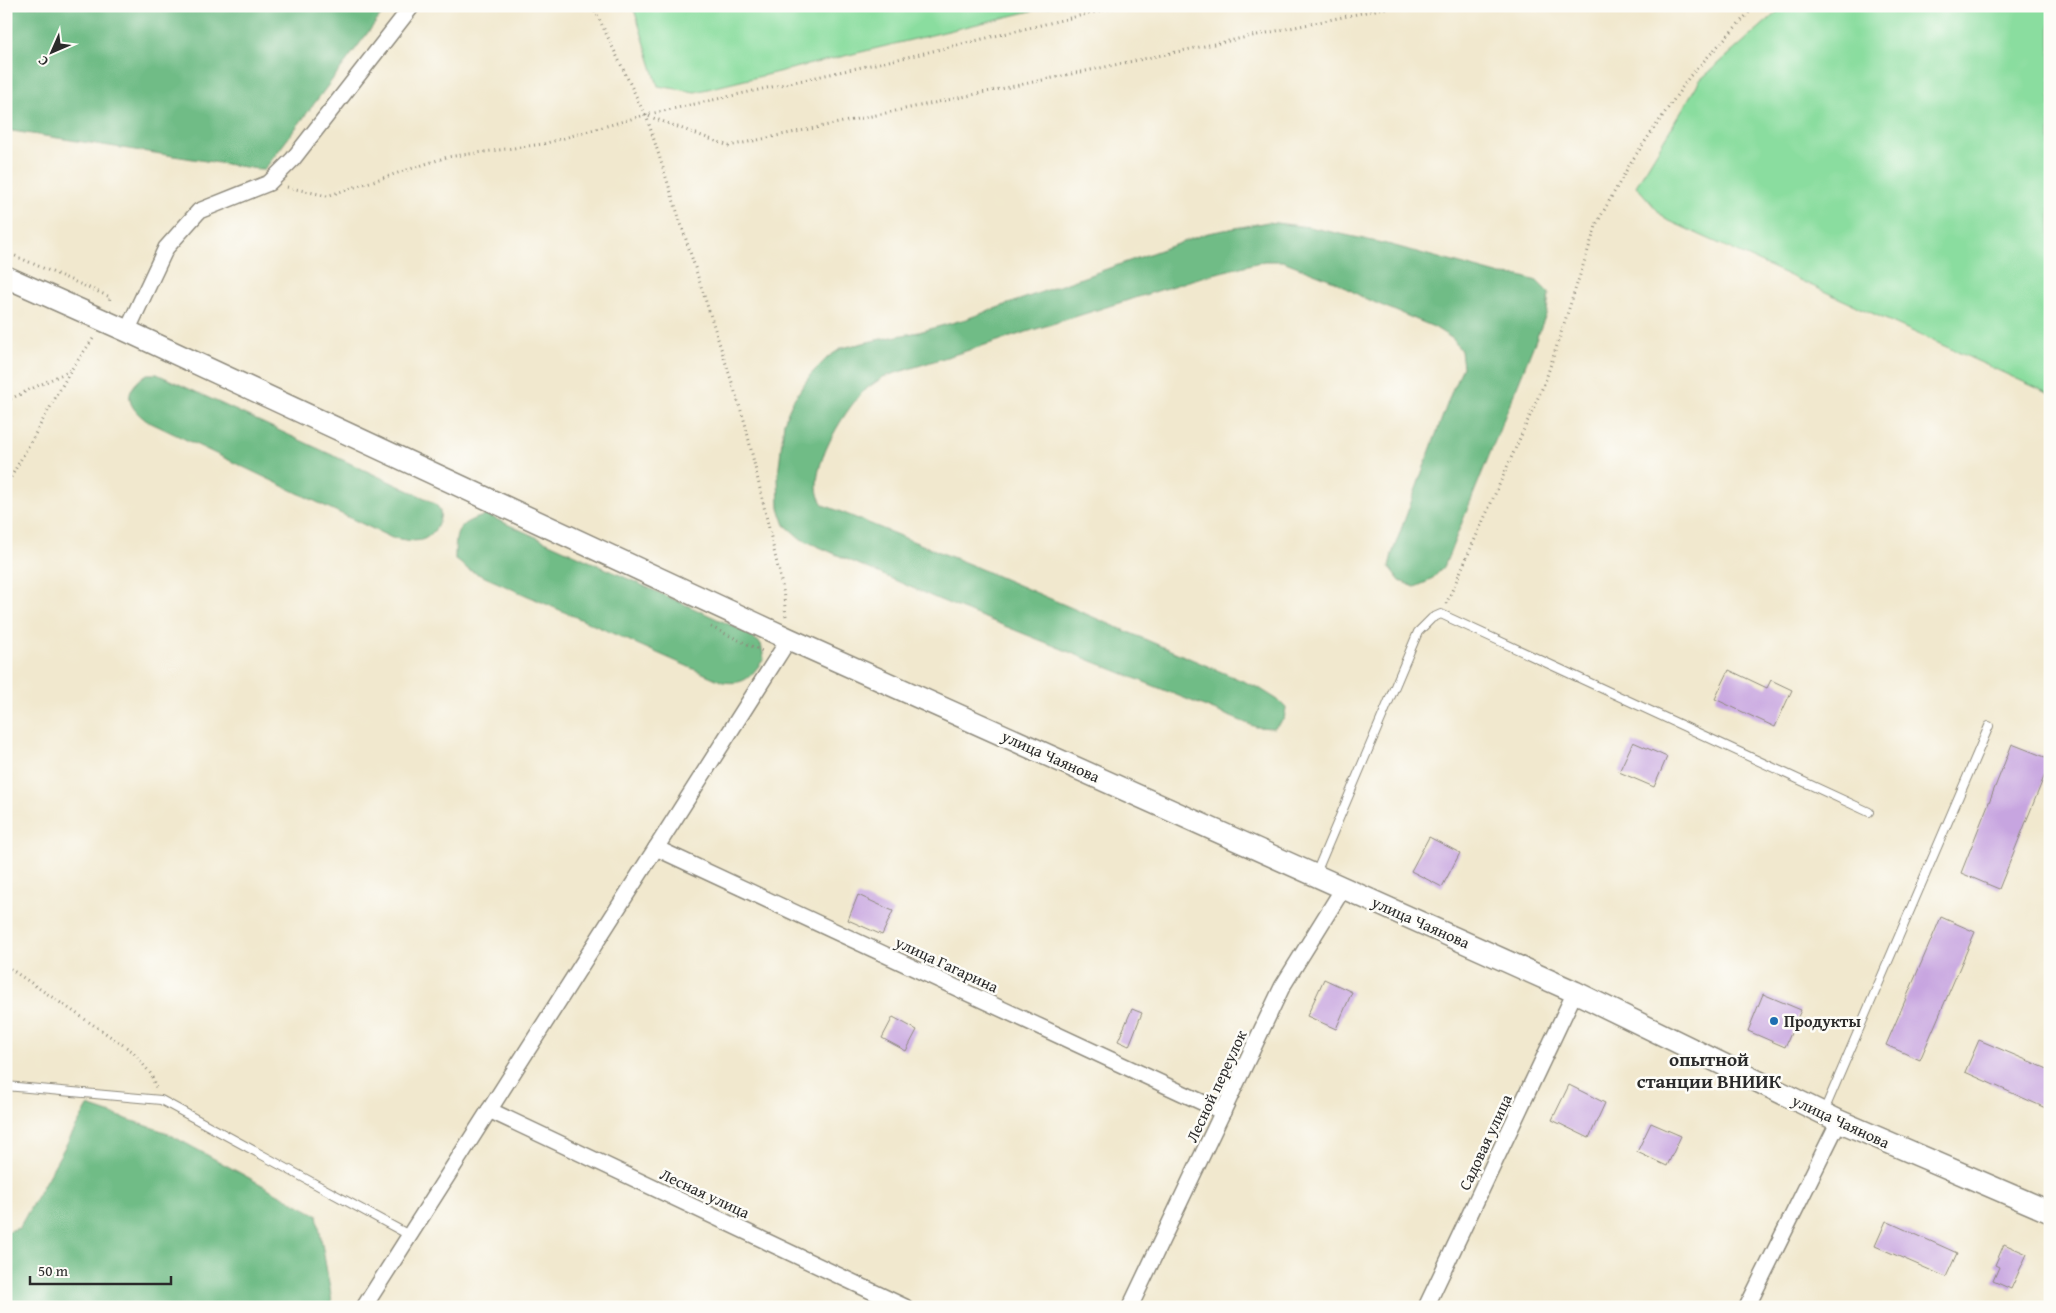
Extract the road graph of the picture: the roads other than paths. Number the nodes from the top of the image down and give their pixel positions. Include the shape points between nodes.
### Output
1 (412, 6) edge
2 (6, 277) edge
3 (127, 331) junction
4 (789, 639) junction
5 (1989, 726) dead end
6 (1869, 812) dead end
7 (656, 848) junction
8 (1315, 874) junction
9 (1344, 887) junction
10 (1575, 992) junction
11 (6, 1086) edge
12 (489, 1110) junction
13 (1223, 1112) junction
14 (1831, 1117) junction
15 (2050, 1212) edge
16 (409, 1235) junction
17 (364, 1307) edge
18 (905, 1307) edge
19 (1130, 1307) edge
20 (1426, 1307) edge
21 (1747, 1307) edge

1 - 3 street via 293,160 269,183 199,211 166,248
2 - 3 street, улица Чаянова
3 - 4 street, улица Чаянова
4 - 7 street
4 - 8 street, улица Чаянова
5 - 14 lane
6 - 8 lane via 1441,614 1418,632
7 - 12 street
7 - 13 street, улица Гагарина
8 - 9 street, улица Чаянова
9 - 10 street, улица Чаянова
9 - 13 street, Лесной переулок via 1282,988
10 - 14 street, улица Чаянова
10 - 20 street, Садовая улица
11 - 16 lane via 161,1100
12 - 16 street
12 - 18 street, Лесная улица
13 - 19 street, Лесной переулок
14 - 15 street, улица Чаянова
14 - 21 street
16 - 17 street

